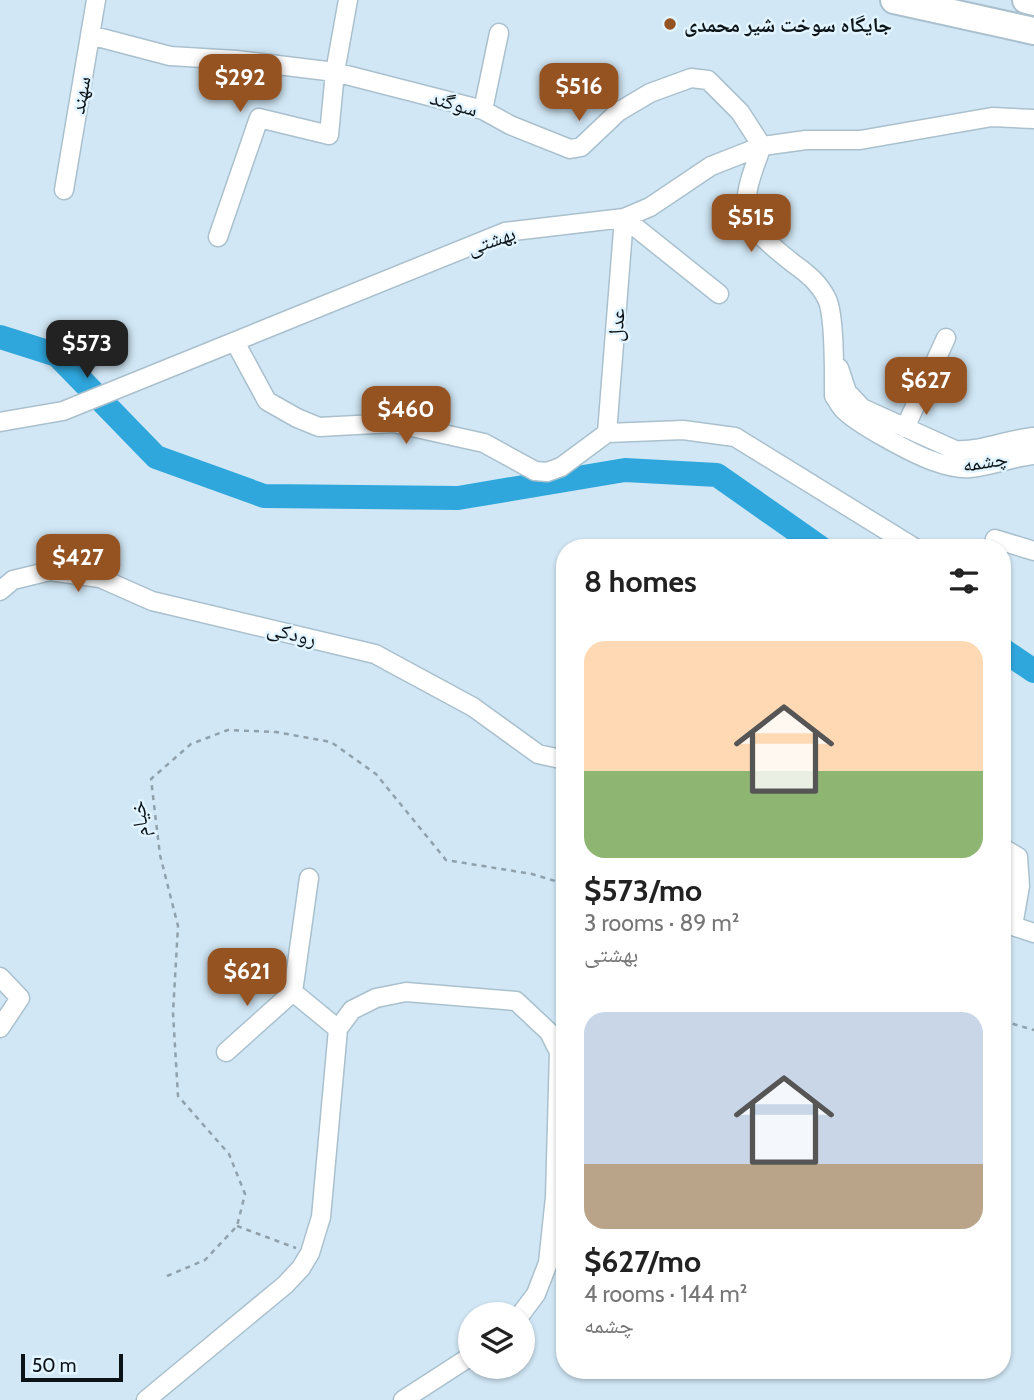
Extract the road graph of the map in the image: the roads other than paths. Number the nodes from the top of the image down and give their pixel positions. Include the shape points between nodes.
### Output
1 (96, 0) edge
2 (348, 0) edge
3 (894, 0) edge
4 (1026, 0) edge
5 (1034, 2) edge
6 (1034, 31) edge
7 (499, 33) dead end
8 (90, 35) junction
9 (335, 72) junction
10 (483, 110) junction
11 (1034, 120) edge
12 (762, 146) junction
13 (64, 190) dead end
14 (624, 218) junction
15 (218, 237) dead end
16 (719, 293) dead end
17 (946, 338) dead end
18 (235, 342) junction
19 (833, 352) junction
20 (0, 422) edge
21 (905, 428) junction
22 (607, 433) junction
23 (1034, 437) edge
24 (1034, 454) edge
25 (901, 539) edge
26 (1011, 544) edge
27 (1034, 551) edge
28 (0, 591) edge
29 (556, 758) edge
30 (1011, 853) edge
31 (309, 878) dead end
32 (1011, 914) edge
33 (1011, 925) edge
34 (1034, 933) edge
35 (0, 978) edge
36 (293, 992) junction
37 (0, 1028) edge
38 (338, 1030) junction
39 (556, 1046) edge
40 (226, 1052) dead end
41 (556, 1161) edge
42 (530, 1302) edge
43 (458, 1364) edge
44 (146, 1400) edge
45 (403, 1400) edge

1 - 8 street, سهند
2 - 9 street
3 - 6 highway
4 - 5 highway
7 - 10 street
8 - 9 street, سوگند via 170,56
8 - 13 street, سهند
9 - 10 street, سوگند
9 - 15 street via 329,135 259,118
10 - 12 street, سوگند via 570,149 581,147 618,112 650,93 698,78 708,80 740,113
11 - 12 street, بهشتی via 992,117 860,140
12 - 14 street, بهشتی via 711,166 650,207
12 - 19 street, چشمه via 747,185 746,212 761,237 814,278 822,290 828,302
14 - 16 street
14 - 18 street, بهشتی via 505,232
14 - 22 street, عدل
17 - 21 street
18 - 20 street, بهشتی via 63,411
18 - 22 street via 267,401 319,427 394,423 484,443 535,471 547,472
19 - 21 street, چشمه via 853,400
19 - 24 street, چشمه via 834,396 842,409 919,455 970,468
21 - 23 street, چشمه via 955,450 969,451
22 - 25 street via 683,430 741,439
26 - 27 street
28 - 29 street, رودکی via 13,580 50,571 100,578 152,601 375,654 473,706 538,754
30 - 32 street via 1018,857 1020,886
31 - 36 street
33 - 34 street
35 - 37 street via 20,998
36 - 38 street
36 - 40 street
38 - 39 street via 352,1010 376,998 406,992 516,1001 549,1032
38 - 44 street via 326,1182 310,1253 285,1285
41 - 42 street via 548,1263
43 - 45 street

